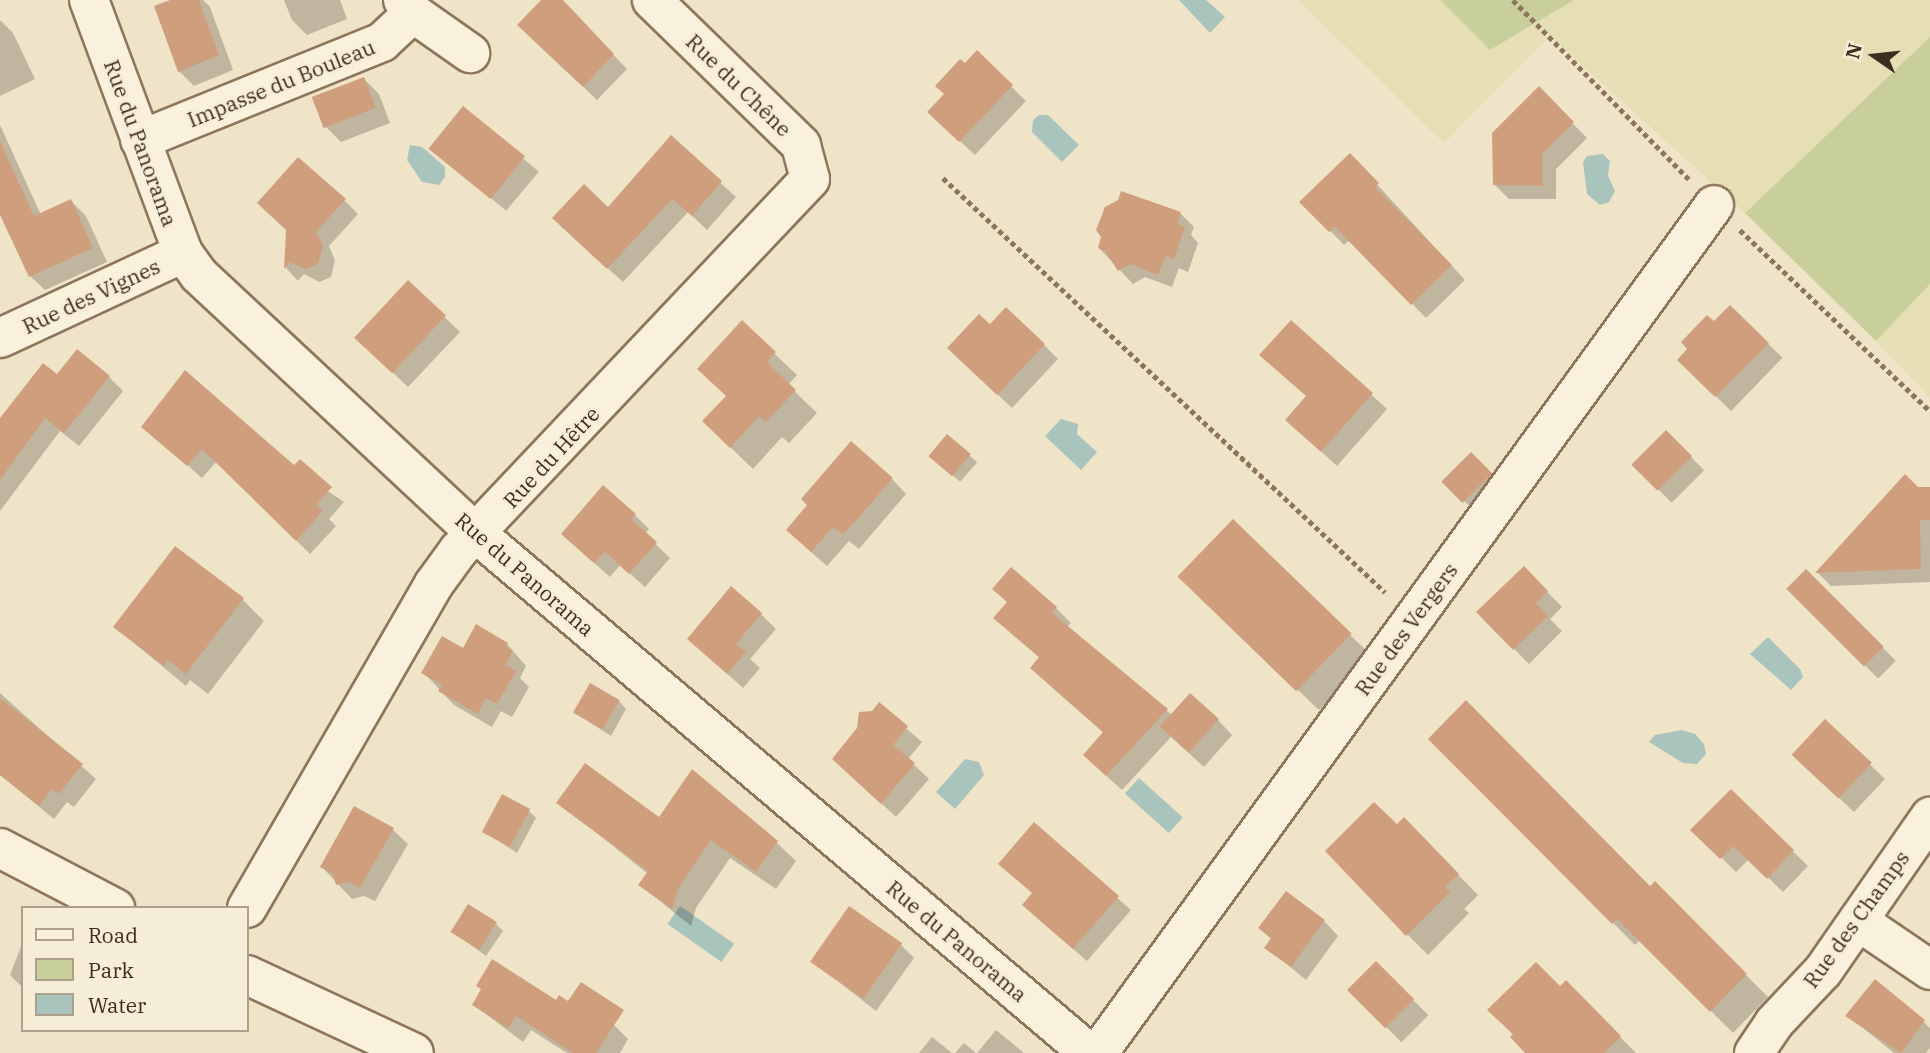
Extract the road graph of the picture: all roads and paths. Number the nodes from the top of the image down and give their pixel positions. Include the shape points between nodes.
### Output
1 (89, 0) edge
2 (652, 0) edge
3 (1513, 0) edge
4 (408, 6) edge
5 (470, 53) dead end
6 (140, 140) junction
7 (943, 178) dead end
8 (810, 179) joint
9 (1714, 205) junction
10 (183, 253) junction
11 (0, 338) edge
12 (1930, 411) edge
13 (478, 535) junction
14 (1414, 619) junction
15 (1930, 817) edge
16 (0, 848) edge
17 (111, 906) edge
18 (248, 906) edge
19 (1858, 921) junction
20 (1930, 970) edge
21 (248, 975) edge
22 (414, 1053) edge
23 (1089, 1053) edge
24 (1098, 1053) edge
25 (1754, 1053) edge

1 - 6 street, Rue du Panorama
2 - 8 street, Rue du Chêne via 801,145
3 - 9 path
4 - 5 street, Impasse du Bouleau
4 - 6 street, Impasse du Bouleau via 382,42
6 - 10 street, Rue du Panorama
7 - 14 path
8 - 13 street, Rue du Hêtre
9 - 12 path
9 - 14 street, Rue des Vergers
10 - 11 street, Rue des Vignes
10 - 13 street, Rue du Panorama via 199,275
13 - 18 street, Rue du Hêtre via 458,551 433,584
13 - 23 street, Rue du Panorama
14 - 24 street, Rue des Vergers
15 - 19 street, Rue des Champs
16 - 17 street
19 - 20 street
19 - 25 street, Rue des Champs
21 - 22 street

